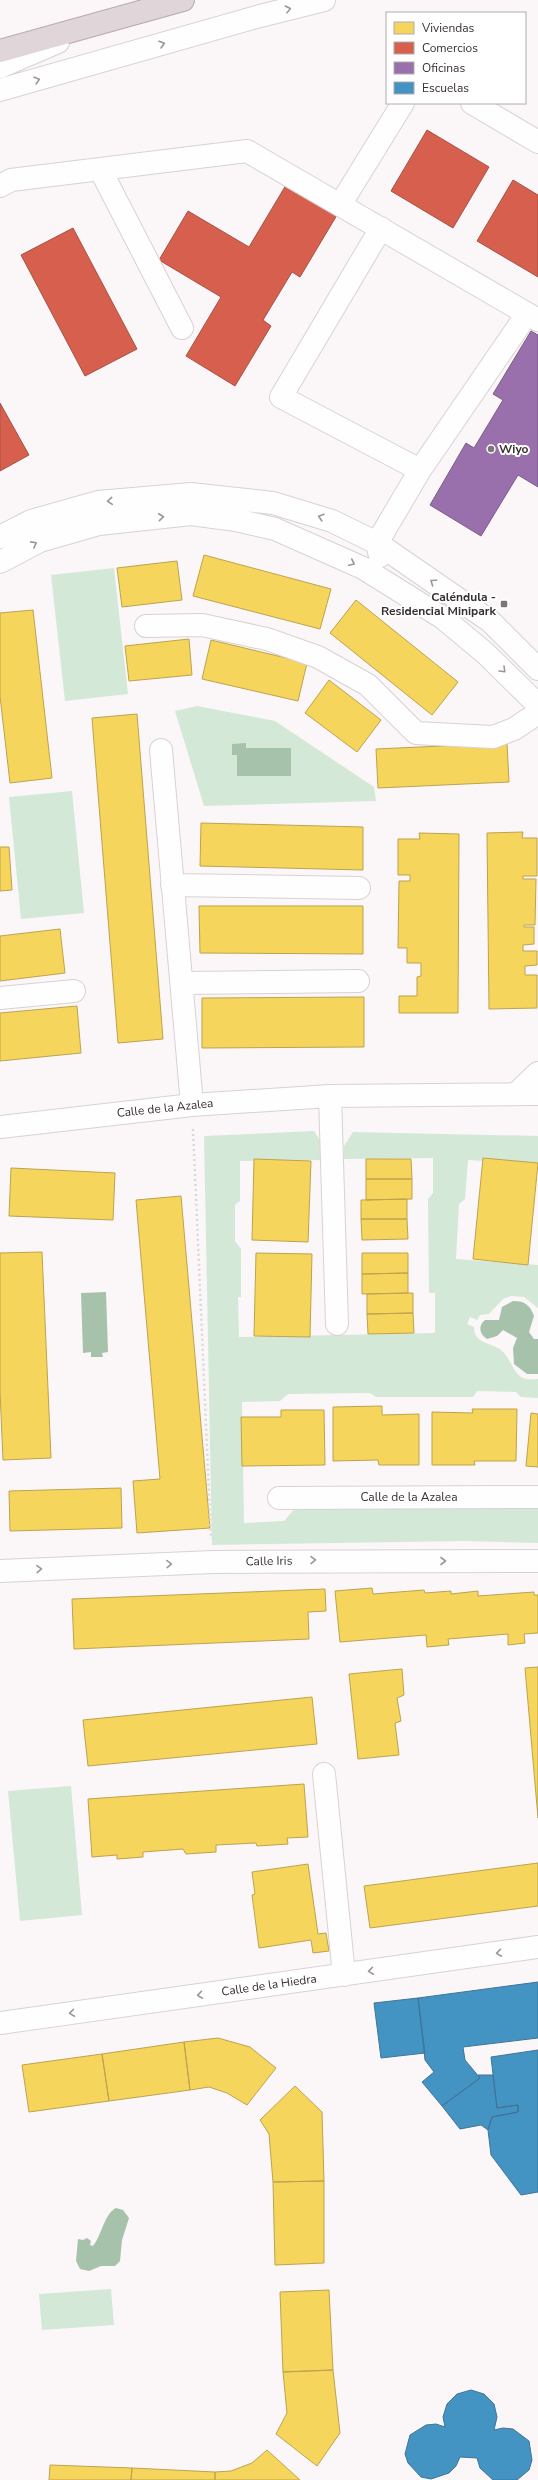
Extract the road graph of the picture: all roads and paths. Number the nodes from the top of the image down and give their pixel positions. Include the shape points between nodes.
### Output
1 (183, 0) edge
2 (324, 0) edge
3 (108, 22) junction
4 (0, 51) edge
5 (0, 67) edge
6 (0, 90) edge
7 (402, 104) edge
8 (474, 104) edge
9 (538, 142) edge
10 (100, 169) junction
11 (0, 186) edge
12 (340, 205) junction
13 (381, 228) junction
14 (533, 317) edge
15 (182, 328) dead end
16 (420, 470) junction
17 (275, 529) junction
18 (0, 537) edge
19 (377, 543) junction
20 (0, 562) edge
21 (146, 626) dead end
22 (485, 653) junction
23 (538, 669) edge
24 (538, 705) edge
25 (538, 713) edge
26 (160, 750) dead end
27 (172, 885) junction
28 (359, 888) dead end
29 (358, 981) dead end
30 (182, 983) junction
31 (74, 991) dead end
32 (0, 998) edge
33 (538, 1073) edge
34 (517, 1093) junction
35 (538, 1094) edge
36 (330, 1096) junction
37 (192, 1105) junction
38 (0, 1126) edge
39 (337, 1324) dead end
40 (538, 1497) edge
41 (279, 1498) dead end
42 (538, 1561) edge
43 (212, 1562) junction
44 (0, 1571) edge
45 (324, 1774) dead end
46 (538, 1947) edge
47 (344, 1975) junction
48 (0, 2023) edge

1 - 3 highway
6 -> 2 street
3 - 4 highway
3 - 5 street
7 - 12 street
8 - 9 street
10 - 11 street via 10,180
10 - 12 street via 247,151
10 - 15 street
12 - 13 street
13 - 14 street
13 - 16 street via 281,397
14 - 16 street
16 - 19 street
17 - 19 street via 309,532 348,546 363,547
20 -> 17 street via 40,541 99,524 191,514 236,520
17 -> 22 street via 363,568 443,618
19 -> 18 street via 332,521 273,503 191,494 98,502 31,521
19 - 22 street via 378,553 386,564 465,631
23 -> 19 street via 490,621
21 - 25 street via 202,625 267,639 318,656 368,685 416,734 493,737 514,729
22 -> 24 street
26 - 27 street
27 - 28 street
27 - 30 street
29 - 30 street
30 - 37 street
31 - 32 street
33 - 34 street
34 - 35 street, Calle de la Azalea
34 - 36 street, Calle de la Azalea
36 - 37 street, Calle de la Azalea
36 - 39 street
37 - 38 street, Calle de la Azalea
37 - 43 path
40 - 41 street, Calle de la Azalea
43 -> 42 street, Calle Iris
44 -> 43 street, Calle Iris
45 - 47 street
46 -> 47 street, Calle de la Hiedra
47 -> 48 street, Calle de la Hiedra

